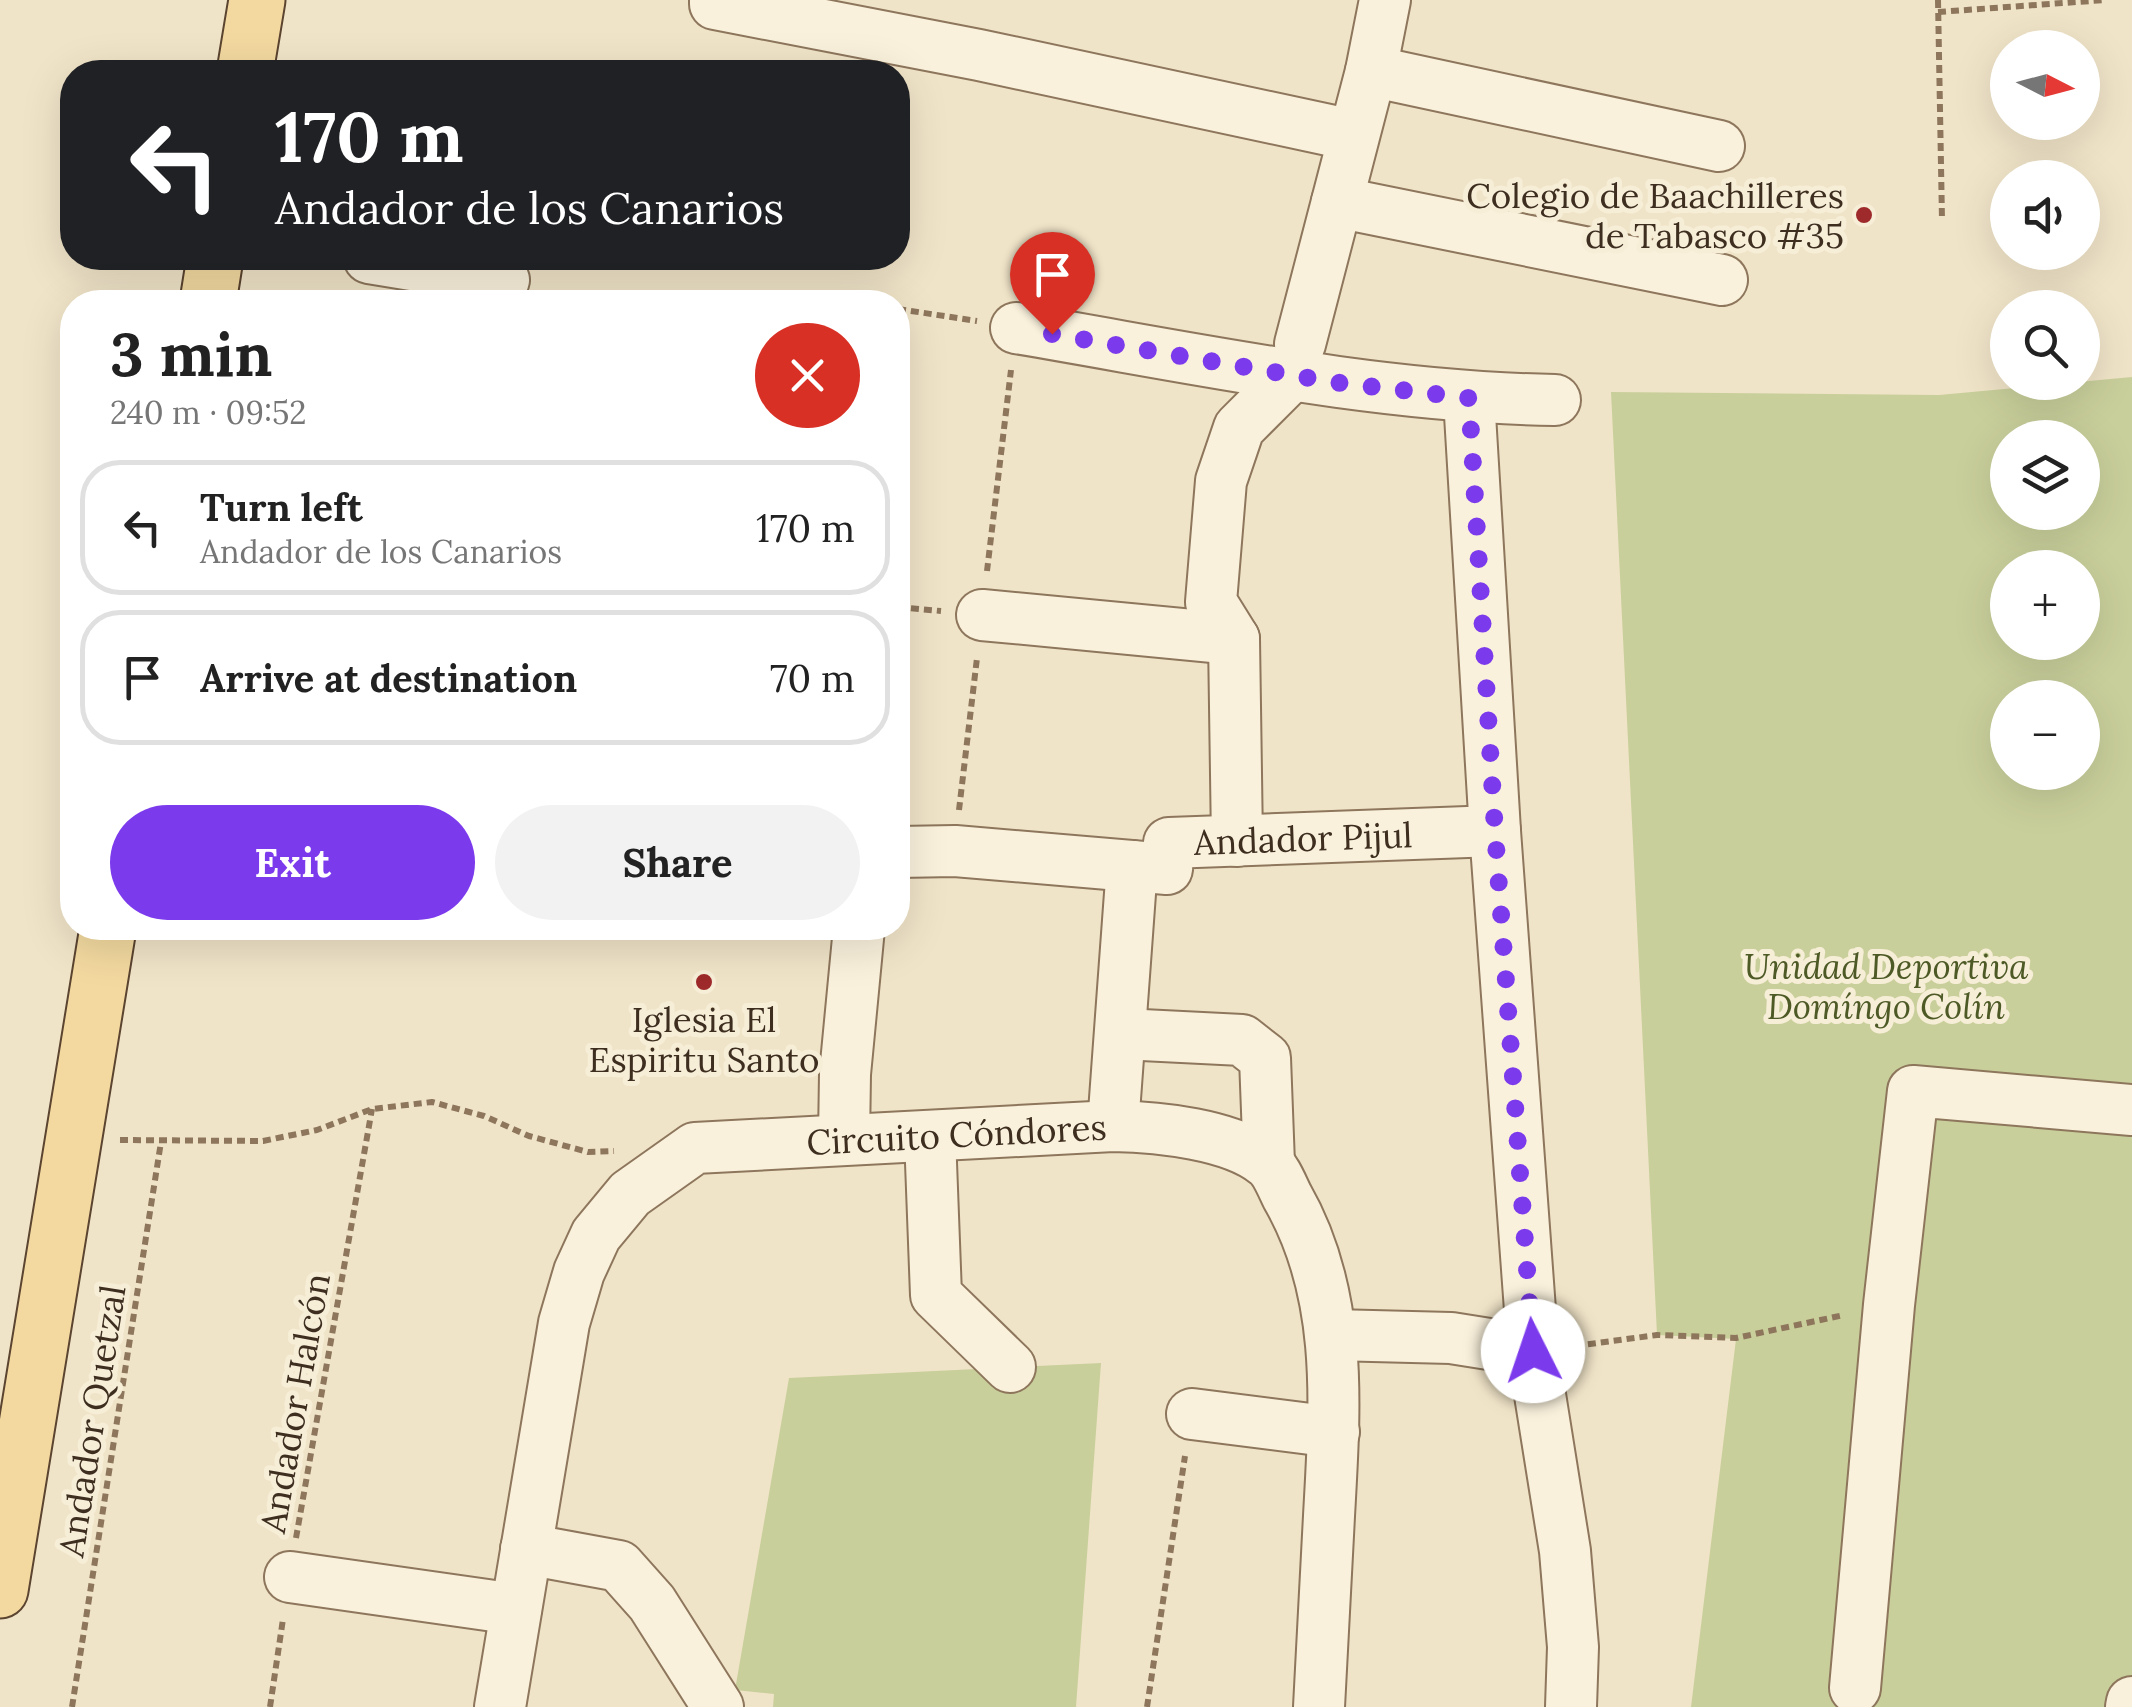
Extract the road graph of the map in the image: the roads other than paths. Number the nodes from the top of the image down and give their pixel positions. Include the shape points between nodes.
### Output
1 (257, 0) edge
2 (1385, 0) edge
3 (715, 2) edge
4 (247, 60) edge
5 (1370, 71) junction
6 (1352, 135) junction
7 (1719, 146) dead end
8 (1337, 202) junction
9 (443, 270) edge
10 (504, 280) dead end
11 (1722, 280) dead end
12 (1016, 328) road end
13 (1297, 359) junction
14 (1469, 398) junction
15 (1556, 400) dead end
16 (982, 615) dead end
17 (1234, 640) junction
18 (1495, 831) junction
19 (1236, 841) junction
20 (910, 852) edge
21 (1132, 866) junction
22 (106, 940) edge
23 (859, 940) edge
24 (1122, 1034) junction
25 (2132, 1110) edge
26 (1114, 1126) junction
27 (930, 1136) junction
28 (844, 1140) junction
29 (1269, 1164) junction
30 (1333, 1335) junction
31 (1533, 1351) junction
32 (1010, 1367) dead end
33 (1192, 1414) road end
34 (1334, 1432) junction
35 (526, 1549) junction
36 (290, 1577) road end
37 (0, 1590) edge
38 (516, 1609) junction
39 (1855, 1688) dead end
40 (500, 1707) edge
41 (718, 1707) edge
42 (1319, 1707) edge
43 (1571, 1707) edge

1 - 4 main road
2 - 5 street
3 - 6 street
5 - 6 street
5 - 7 street
6 - 8 street
8 - 11 street
8 - 13 street
9 - 10 street
12 - 13 street
13 - 14 street
13 - 17 street via 1238,428 1222,481 1211,602
14 - 15 street
14 - 18 street
16 - 17 street
17 - 19 street
18 - 19 street, Andador Pijul
18 - 31 street
19 - 21 street, Andador Pijul via 1169,843 1167,869
20 - 21 street, Andador Pijul
21 - 24 street
22 - 37 main road
23 - 28 street
24 - 26 street
24 - 29 street via 1242,1040 1265,1058
25 - 39 street via 1913,1091
26 - 27 street, Circuito Cóndores
26 - 29 street, Circuito Cóndores via 1228,1142
27 - 28 street, Circuito Cóndores
27 - 32 street via 936,1295
28 - 35 street, Circuito Cóndores via 694,1148 630,1194 596,1235 564,1323
29 - 30 street via 1319,1268
30 - 31 street via 1450,1338
30 - 34 street
31 - 43 street via 1565,1551
33 - 34 street
34 - 42 street
35 - 38 street, Circuito Cóndores
35 - 41 street via 619,1566 652,1604
36 - 38 street
38 - 40 street, Circuito Cóndores

